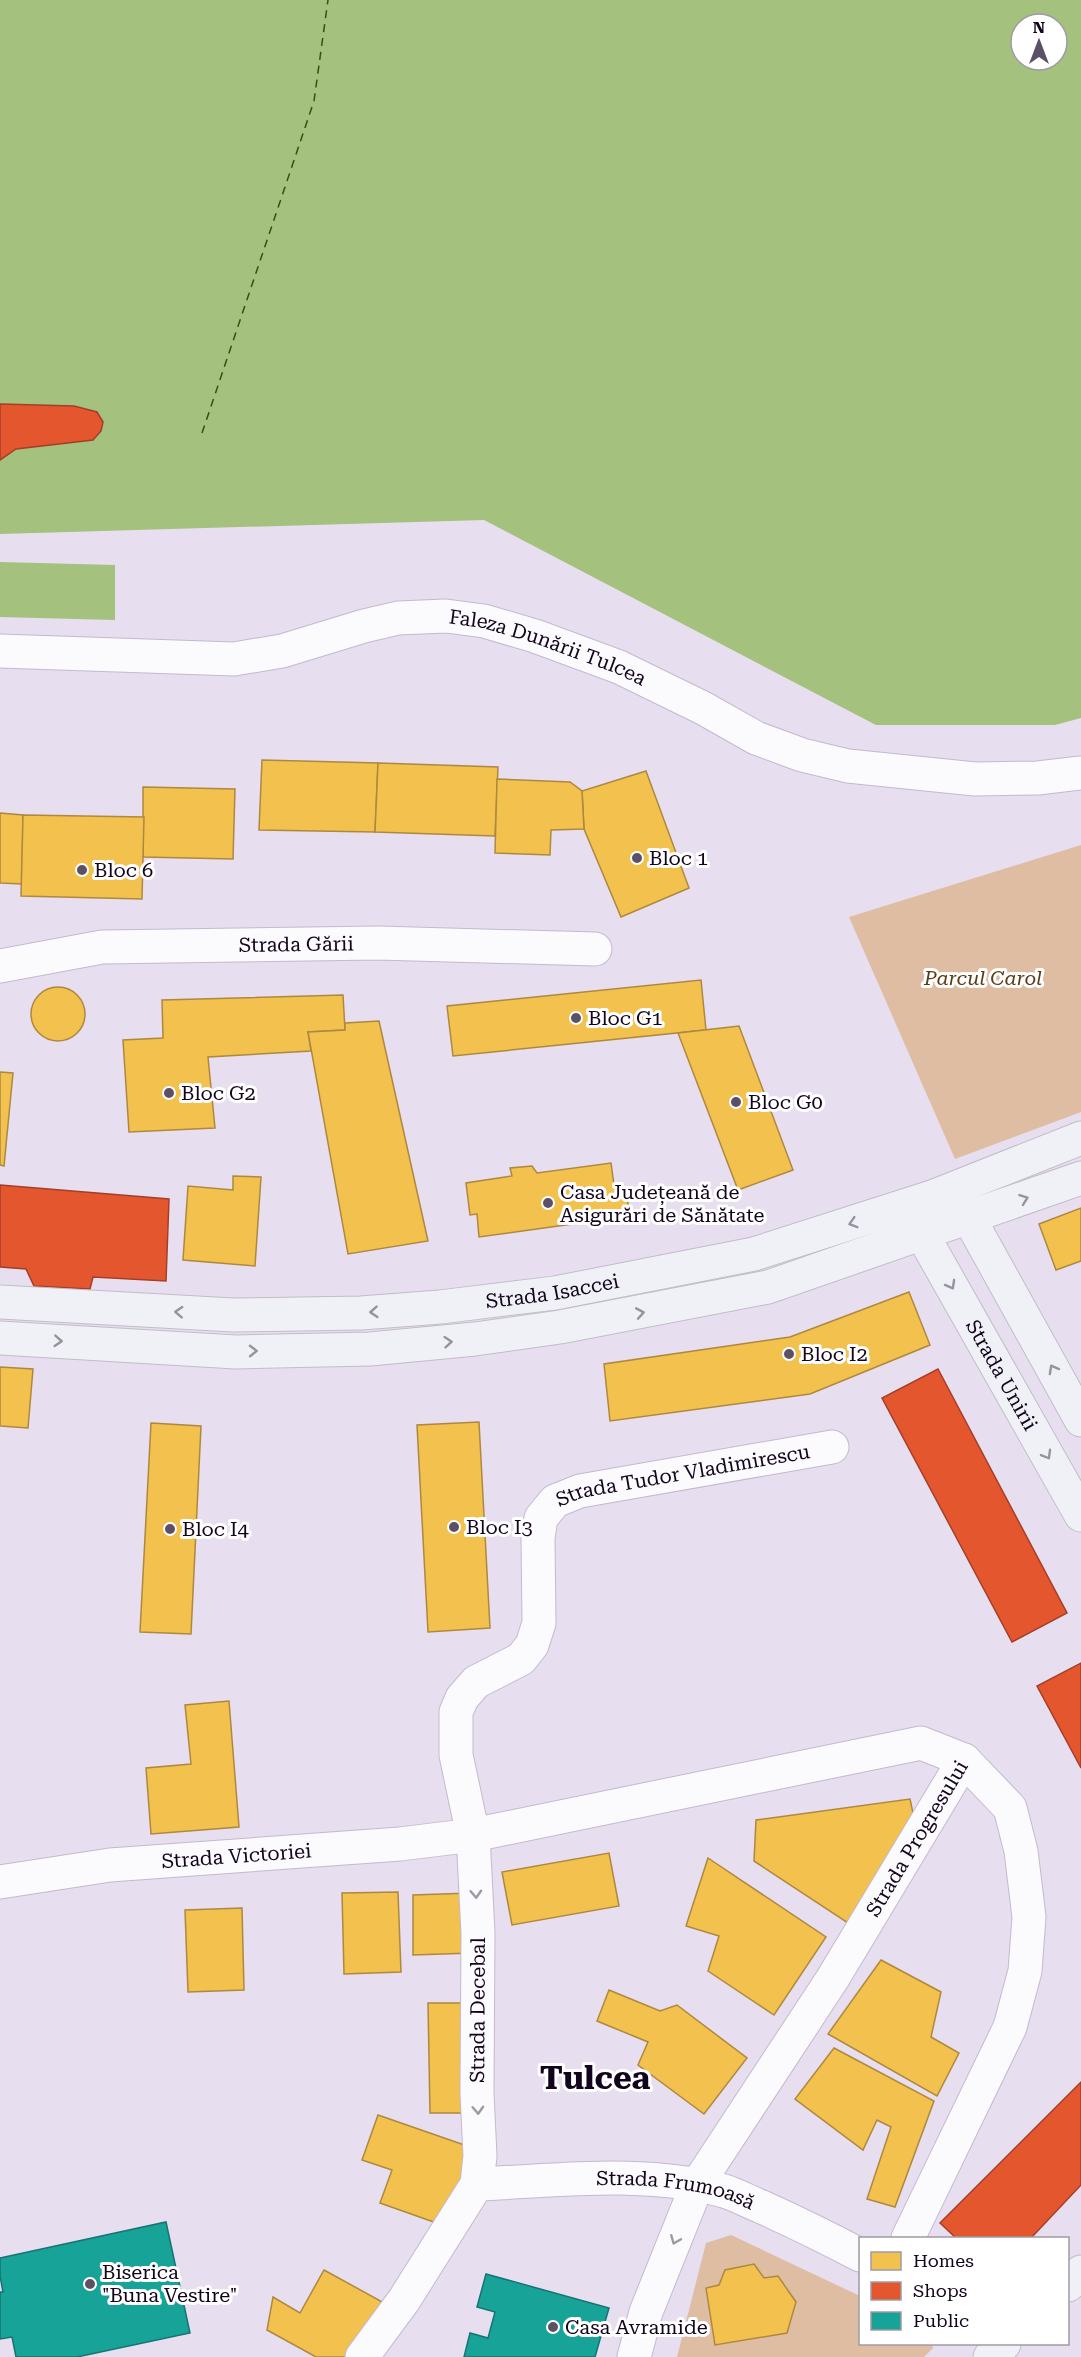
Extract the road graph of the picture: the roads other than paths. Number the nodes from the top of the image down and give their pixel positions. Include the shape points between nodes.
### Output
1 (0, 651) edge
2 (1081, 773) edge
3 (595, 949) dead end
4 (0, 966) edge
5 (1081, 1138) edge
6 (1081, 1178) edge
7 (921, 1212) junction
8 (969, 1218) junction
9 (0, 1302) edge
10 (0, 1338) edge
11 (1081, 1420) edge
12 (832, 1447) dead end
13 (1081, 1515) edge
14 (964, 1760) junction
15 (473, 1835) junction
16 (0, 1882) edge
17 (477, 2184) junction
18 (697, 2185) junction
19 (909, 2237) edge
20 (859, 2254) edge
21 (1081, 2272) edge
22 (1069, 2283) edge
23 (362, 2357) edge
24 (634, 2357) edge

1 - 2 street, Faleza Dunării Tulcea via 234,659 282,651 398,618 446,616 484,621 535,636 619,668 704,708 756,738 813,758 848,766 975,779
3 - 4 street, Strada Gării via 378,943 102,947
5 - 7 main road, Strada Isaccei via 1011,1166
8 -> 6 main road, Strada Isaccei
7 - 8 main road, Strada Isaccei
7 -> 9 main road, Strada Isaccei via 754,1254 555,1293 440,1307 233,1315
10 -> 7 main road, Strada Isaccei via 236,1352 370,1349 560,1328 768,1287
7 -> 13 main road, Strada Unirii
11 -> 8 main road
12 - 15 street, Strada Tudor Vladimirescu via 580,1491 555,1501 541,1518 539,1623 532,1645 521,1659 476,1682 456,1712 456,1755
14 - 15 street, Strada Progresului via 921,1743
14 - 18 street, Strada Progresului via 833,1978
14 - 19 street via 1010,1808 1021,1851 1029,1917 1025,1971 1010,2027
15 - 16 street, Strada Victoriei via 110,1865
15 -> 17 street, Strada Decebal via 478,1933
17 - 18 street, Strada Frumoasă via 602,2179
17 - 23 street via 404,2300
18 - 20 street, Strada Frumoasă via 726,2192
18 -> 24 street, Strada Progresului via 646,2312
21 - 22 main road

